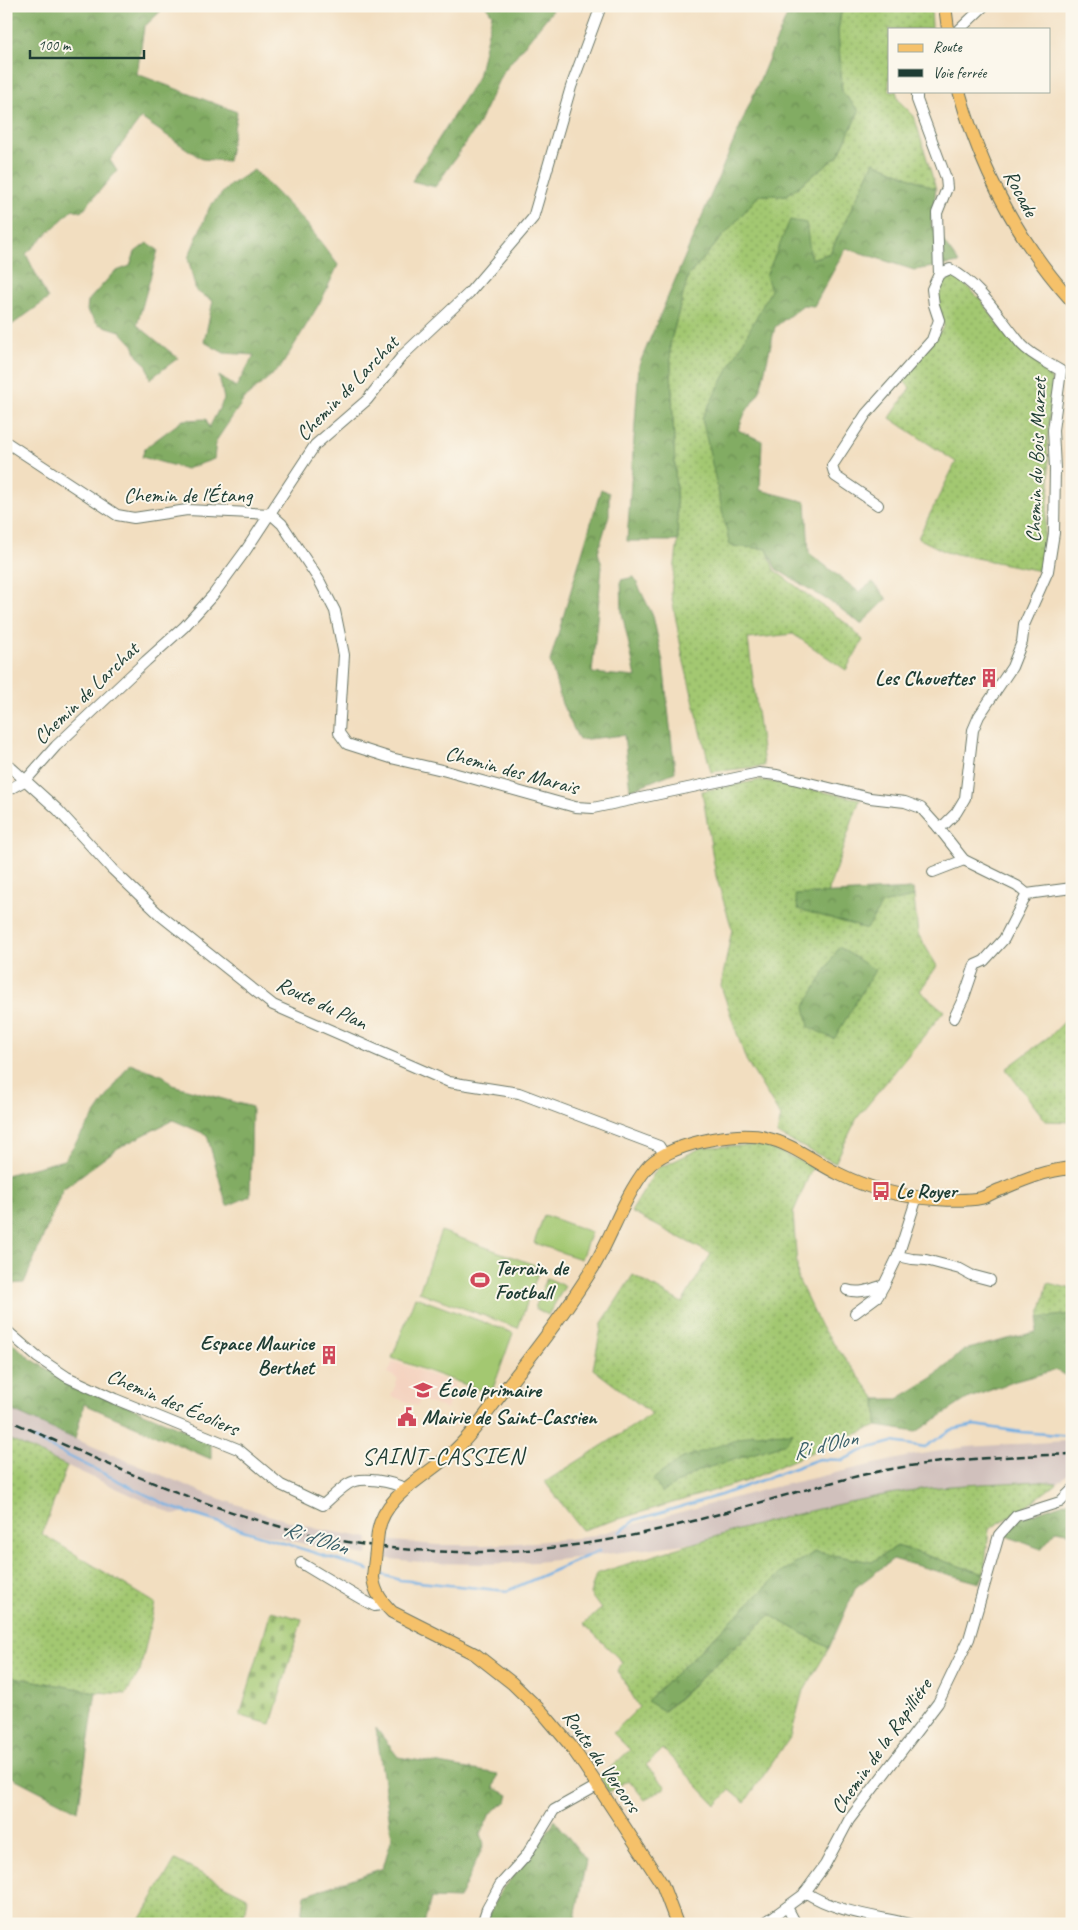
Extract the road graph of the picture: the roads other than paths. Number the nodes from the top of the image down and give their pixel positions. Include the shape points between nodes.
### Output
1 (601, 6) edge
2 (945, 6) edge
3 (984, 6) edge
4 (948, 28) edge
5 (961, 28) edge
6 (916, 92) edge
7 (959, 92) edge
8 (939, 274) junction
9 (1072, 301) edge
10 (6, 442) edge
11 (878, 505) dead end
12 (271, 514) junction
13 (6, 762) edge
14 (26, 780) junction
15 (6, 792) edge
16 (938, 827) junction
17 (964, 860) junction
18 (932, 872) dead end
19 (1072, 888) edge
20 (1027, 894) junction
21 (954, 1018) dead end
22 (664, 1154) junction
23 (1072, 1168) edge
24 (917, 1197) junction
25 (898, 1256) junction
26 (990, 1280) dead end
27 (884, 1285) junction
28 (847, 1290) dead end
29 (855, 1313) dead end
30 (6, 1330) edge
31 (406, 1489) junction
32 (1072, 1490) edge
33 (301, 1564) dead end
34 (383, 1603) junction
35 (597, 1786) junction
36 (805, 1892) junction
37 (787, 1907) junction
38 (482, 1924) edge
39 (677, 1924) edge
40 (763, 1924) edge
41 (796, 1924) edge
42 (910, 1924) edge

1 - 12 street, Chemin de Larchat via 571,87 533,218 469,293 403,355 366,400 314,445
2 - 4 main road
3 - 5 street
6 - 8 street via 946,178 947,188 937,213
7 - 9 main road, Rocade via 977,149 1004,206 1034,255
8 - 11 street via 932,289 939,320 932,340 866,414 832,466 835,476
8 - 16 street, Chemin du Bois Marzet via 950,269 963,276 988,301 1024,347 1061,371 1053,430 1054,533 1048,570 1024,625 1022,642 1012,666 973,730 965,798 946,824
10 - 12 street, Chemin de l'Étang via 117,515 134,518 187,510
12 - 14 street, Chemin de Larchat via 213,595 184,628 56,746
12 - 16 street, Chemin des Marais via 282,524 314,572 335,611 344,655 339,733 347,744 575,807 593,808 759,773 870,798 905,802 921,808
13 - 14 street, Route du Plan
14 - 15 street, Chemin de Larchat
14 - 22 street, Route du Plan via 160,915 273,1005 448,1082 518,1093 659,1146
16 - 17 street, Chemin des Marais
17 - 18 street
17 - 20 street
19 - 20 street
20 - 21 street via 1004,939 976,965
22 - 24 main road via 711,1140 747,1135 763,1137 788,1145 856,1182 881,1191
22 - 31 main road via 646,1169 595,1264 519,1372 466,1439
23 - 24 main road via 1047,1171 983,1198
24 - 25 street
25 - 26 street via 943,1264
25 - 27 street
27 - 28 street via 854,1292
27 - 29 street via 878,1296
30 - 31 street, Chemin des Écoliers via 37,1357 67,1376 238,1448 281,1485 323,1505 354,1481 395,1483
31 - 34 main road, bridge via 388,1506 379,1523 373,1576
32 - 36 street, Chemin de la Rapilliére via 1060,1502 1016,1516 999,1535 969,1639 938,1703 849,1820 825,1865
33 - 34 street via 368,1603 375,1606
34 - 35 main road, Route du Vercors via 392,1612 475,1654 512,1683 570,1744
35 - 38 street via 554,1810 526,1856 500,1885
35 - 39 main road, Route du Vercors via 662,1884
36 - 37 street, Chemin de la Rapilliére
36 - 42 street via 845,1909
37 - 40 street, Chemin de la Rapilliére
37 - 41 street

